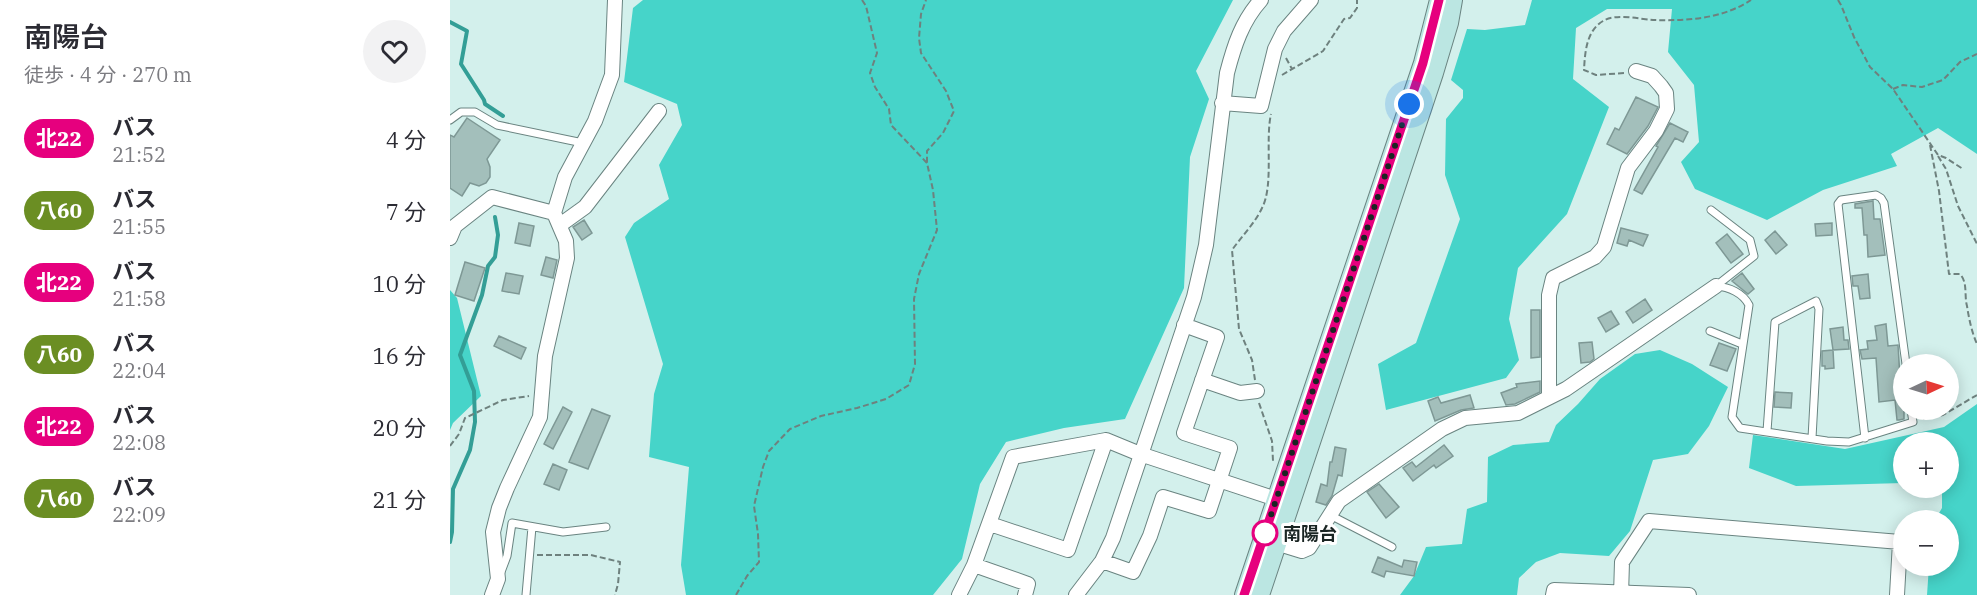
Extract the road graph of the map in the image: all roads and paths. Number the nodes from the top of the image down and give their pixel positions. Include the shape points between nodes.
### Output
1 (615, 0) edge
2 (862, 0) edge
3 (926, 0) edge
4 (1261, 0) edge
5 (1311, 0) edge
6 (1357, 0) edge
7 (1439, 0) edge
8 (1453, 0) edge
9 (1751, 0) edge
10 (1838, 0) edge
11 (1283, 52) dead end
12 (1977, 54) edge
13 (1292, 69) junction
14 (1636, 71) joint
15 (1280, 76) dead end
16 (1893, 89) junction
17 (1222, 103) junction
18 (1273, 106) dead end
19 (659, 111) dead end
20 (450, 120) edge
21 (583, 143) junction
22 (1930, 145) junction
23 (1938, 155) junction
24 (927, 163) junction
25 (1963, 169) dead end
26 (1711, 210) dead end
27 (557, 219) junction
28 (450, 238) edge
29 (1977, 244) edge
30 (1716, 286) junction
31 (1184, 325) junction
32 (1710, 331) dead end
33 (1742, 344) junction
34 (1977, 344) edge
35 (1905, 354) edge
36 (1202, 380) junction
37 (1257, 391) junction
38 (541, 394) junction
39 (1977, 395) edge
40 (1549, 397) junction
41 (1913, 422) joint
42 (1767, 431) junction
43 (1812, 438) junction
44 (1864, 438) junction
45 (1106, 440) junction
46 (450, 446) edge
47 (1140, 454) junction
48 (1273, 469) dead end
49 (1220, 480) junction
50 (1276, 499) junction
51 (1330, 515) junction
52 (990, 524) junction
53 (532, 527) junction
54 (606, 527) dead end
55 (1276, 543) junction
56 (1392, 547) dead end
57 (530, 555) junction
58 (1102, 561) junction
59 (974, 565) junction
60 (498, 579) junction
61 (1621, 593) edge
62 (492, 595) edge
63 (526, 595) edge
64 (615, 595) edge
65 (736, 595) edge
66 (959, 595) edge
67 (1025, 595) edge
68 (1076, 595) edge
69 (1244, 595) edge
70 (1260, 595) edge
71 (1553, 595) edge
72 (1689, 595) edge
73 (1898, 595) edge

1 - 21 street via 612,75
2 - 24 path via 877,52 870,73 889,109 891,125
3 - 24 path via 921,14 921,53 954,111 943,133 927,151
4 - 17 street via 1233,48
5 - 17 street via 1284,31 1275,49 1261,106
6 - 13 path via 1357,8 1350,18 1344,19 1323,51
7 - 50 main road via 1423,63
8 - 55 main road via 1434,73
9 - 14 path via 1726,13 1699,18 1617,17 1603,21 1590,35 1584,70 1596,75
10 - 16 path via 1870,67
11 - 13 path
12 - 16 path via 1960,63 1943,80 1922,87 1903,85
13 - 15 path
14 - 40 street via 1652,76 1661,86 1666,93 1667,110 1628,168 1604,247 1595,257 1553,278 1549,296
16 - 22 path
17 - 31 street via 1206,244
18 - 37 path via 1268,125 1263,207 1232,250 1239,329 1252,360
19 - 27 street via 585,207
20 - 21 lane via 461,112 475,112 497,125
21 - 27 street via 565,177
22 - 23 path
22 - 34 path via 1948,274 1960,274 1965,279 1966,304
23 - 25 path
23 - 29 path
24 - 65 path via 937,231 919,274 914,299 915,364 909,385 886,399 821,416 790,429 770,451 754,506 759,562
26 - 30 lane via 1749,240 1754,256
27 - 28 street via 492,198 455,226
27 - 38 street via 566,241 567,258 545,356
30 - 33 lane via 1728,287 1749,305
30 - 40 street
31 - 36 street via 1217,337
31 - 47 street
32 - 33 lane
33 - 42 lane via 1731,417 1740,428
35 - 44 lane via 1884,203 1876,195 1842,200 1838,204
36 - 37 street via 1240,393
36 - 49 street via 1184,433 1230,448
37 - 48 path via 1272,441
38 - 46 path via 503,400 467,417
38 - 60 street via 540,417 507,488 493,532
39 - 41 path via 1943,415
40 - 51 street via 1518,413 1465,418 1442,429 1339,501
41 - 44 lane
42 - 43 lane
42 - 43 lane via 1775,322 1816,301 1819,309
43 - 44 lane via 1849,442
45 - 47 street
45 - 52 street via 1013,458
45 - 52 street via 1068,550
47 - 49 street
47 - 58 street
49 - 50 street
49 - 58 street via 1209,512 1163,497 1133,572
50 - 69 main road
51 - 55 street via 1309,548 1302,551
51 - 56 lane
52 - 59 street
53 - 54 lane via 563,532
53 - 57 lane
53 - 60 lane via 512,523 507,556
55 - 70 main road
57 - 63 lane
57 - 64 path via 591,555 620,562
58 - 68 street
59 - 66 street
59 - 67 street via 1028,584
60 - 62 street
61 - 71 street via 1554,590
61 - 72 street
61 - 73 street via 1622,562 1649,520 1900,542

